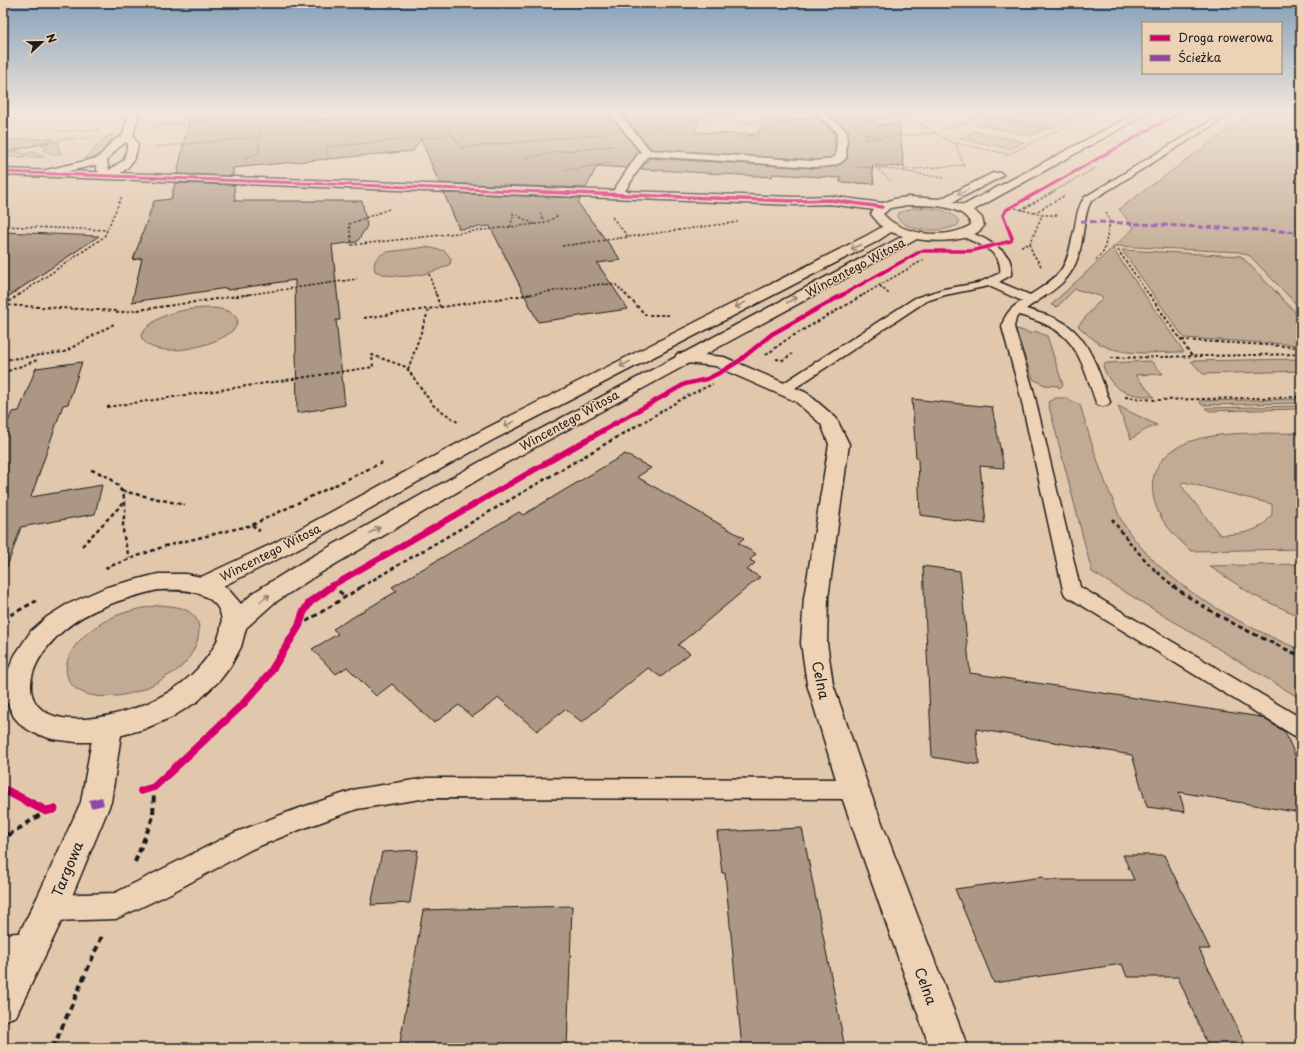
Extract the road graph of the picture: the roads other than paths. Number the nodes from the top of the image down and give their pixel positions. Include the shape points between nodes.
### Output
1 (102, 160) joint
2 (130, 160) edge
3 (639, 160) edge
4 (753, 160) edge
5 (836, 160) edge
6 (1057, 160) edge
7 (1152, 160) edge
8 (1010, 168) dead end
9 (3, 172) edge
10 (46, 173) junction
11 (108, 175) junction
12 (618, 194) junction
13 (942, 203) junction
14 (964, 210) junction
15 (880, 211) junction
16 (890, 227) junction
17 (964, 234) junction
18 (914, 235) junction
19 (991, 283) junction
20 (1022, 302) junction
21 (714, 353) junction
22 (683, 358) joint
23 (784, 389) junction
24 (1102, 399) road end
25 (203, 586) junction
26 (234, 623) junction
27 (13, 666) edge
28 (12, 707) edge
29 (108, 728) junction
30 (1301, 729) edge
31 (854, 789) junction
32 (50, 908) junction
33 (17, 946) edge
34 (3, 1003) edge
35 (949, 1048) edge

1 - 10 street
1 - 11 street via 102,168
2 - 11 street
3 - 12 street
4 - 5 street via 813,164
6 - 14 street
7 - 20 lane via 1088,199 1080,216 1072,264 1043,293
8 -> 13 street
9 - 10 street
10 - 11 street
11 - 12 street
12 - 15 street via 795,201
13 - 14 street
13 - 15 street via 908,201 893,203
14 - 17 street via 978,220 978,226
15 - 16 street via 881,221
16 - 18 street
16 -> 25 street, Wincentego Witosa via 484,437 282,548
17 - 18 street via 950,237
17 - 19 lane via 998,251 1006,260 1005,276
21 -> 18 street, Wincentego Witosa
19 - 20 lane
19 - 23 lane via 919,300
20 - 24 lane via 1044,319 1068,331 1078,342
20 - 30 lane via 1008,320 1008,327 1026,389 1072,590
21 - 22 street, Celna
21 - 23 street, Celna via 743,372
26 -> 22 street, Wincentego Witosa via 265,597 309,569 499,459
23 - 31 street, Celna via 801,397 818,412 828,422 839,444 816,598 814,643 820,684
25 - 26 street via 219,595 230,607
25 - 27 street via 182,582 158,582 104,596 79,608 55,625
26 - 29 street via 231,642 220,663 200,684 142,719
27 - 28 street via 16,685
28 - 29 street via 53,728 79,731
29 - 32 street, Targowa via 96,802
31 - 32 lane via 427,788 357,799 242,841 116,906
31 - 35 street, Celna
32 - 33 street, Targowa
33 - 34 street, Targowa

